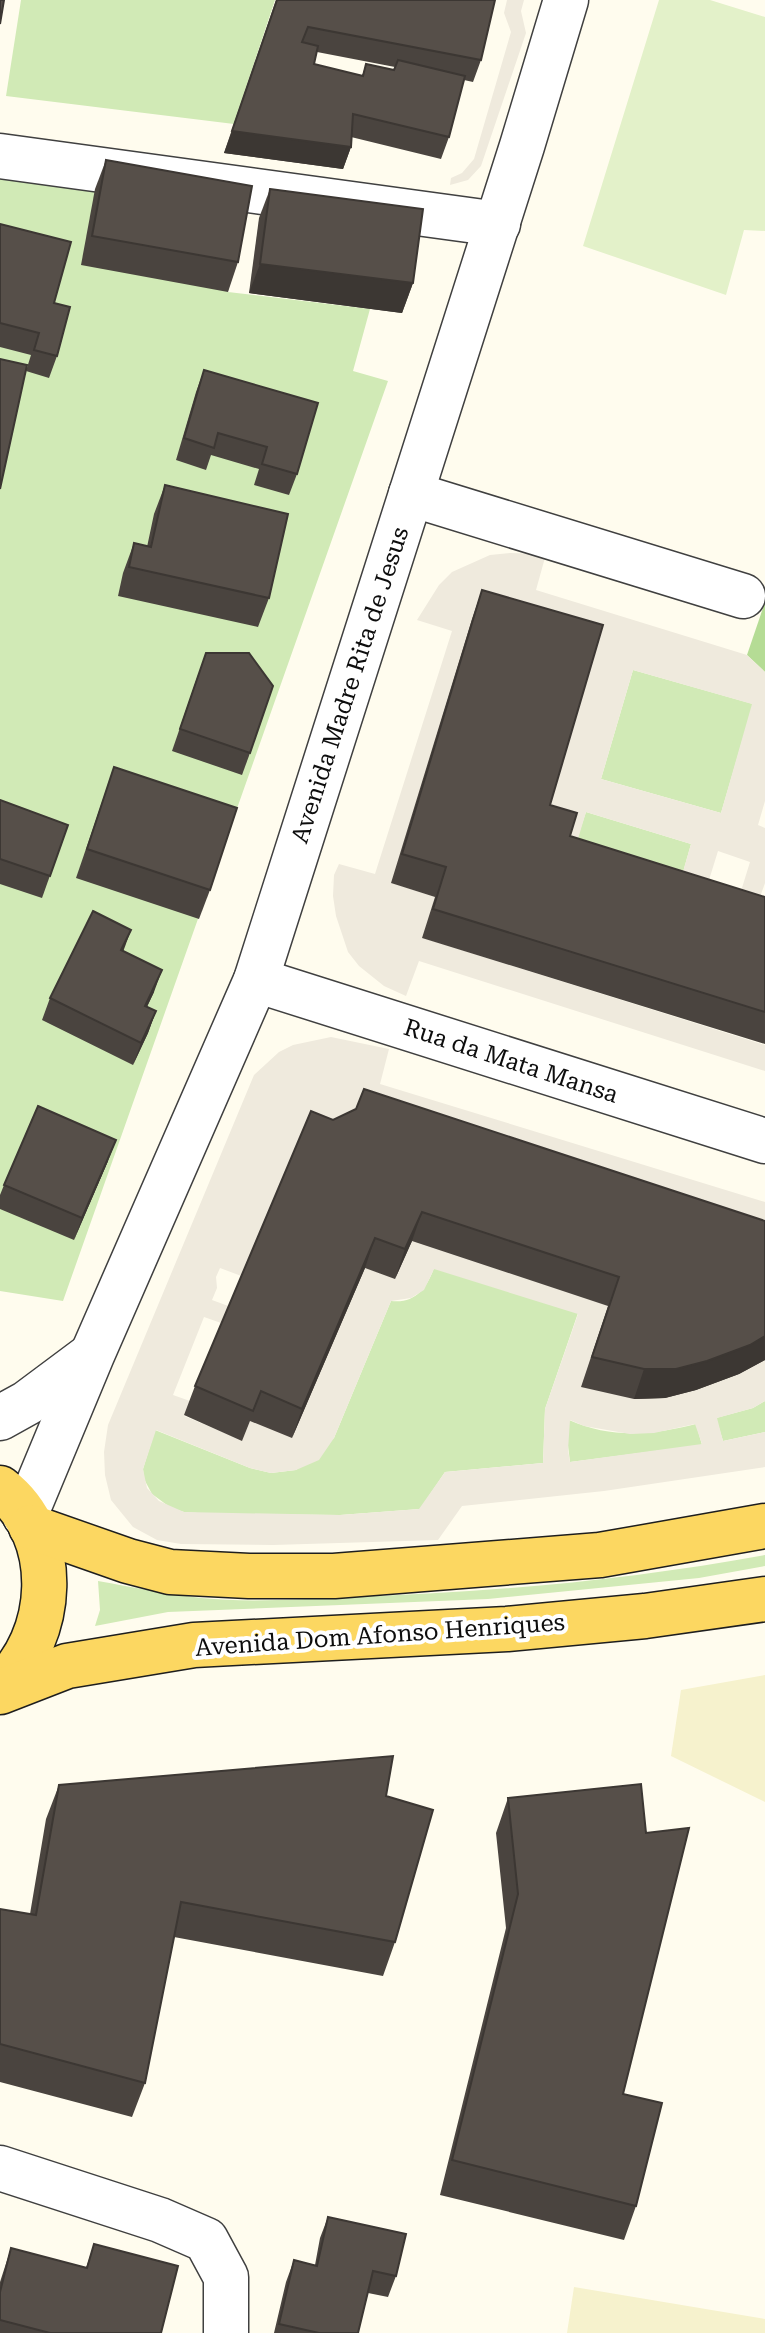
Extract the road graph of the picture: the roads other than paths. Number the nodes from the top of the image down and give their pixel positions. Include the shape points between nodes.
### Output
1 (566, 0) edge
2 (0, 156) edge
3 (498, 224) junction
4 (411, 494) junction
5 (743, 596) dead end
6 (256, 980) junction
7 (765, 1141) edge
8 (92, 1355) junction
9 (0, 1418) edge
10 (18, 1510) edge
11 (765, 1526) edge
12 (765, 1599) edge
13 (0, 1689) edge
14 (0, 2168) edge
15 (226, 2333) edge

1 - 3 street, Avenida Madre Rita de Jesus
2 - 3 street
3 - 4 street, Avenida Madre Rita de Jesus
4 - 5 street
4 - 6 street, Avenida Madre Rita de Jesus
6 - 7 street, Rua da Mata Mansa
6 - 8 street, Avenida Madre Rita de Jesus
8 - 9 street
8 - 10 street, Avenida Madre Rita de Jesus
10 - 11 main road via 128,1561 170,1572 249,1576 334,1576 600,1555
10 - 13 main road via 41,1557 45,1589 29,1651
12 - 13 main road, Avenida Dom Afonso Henriques via 507,1629 194,1645 67,1666
14 - 15 street via 206,2240 226,2277

